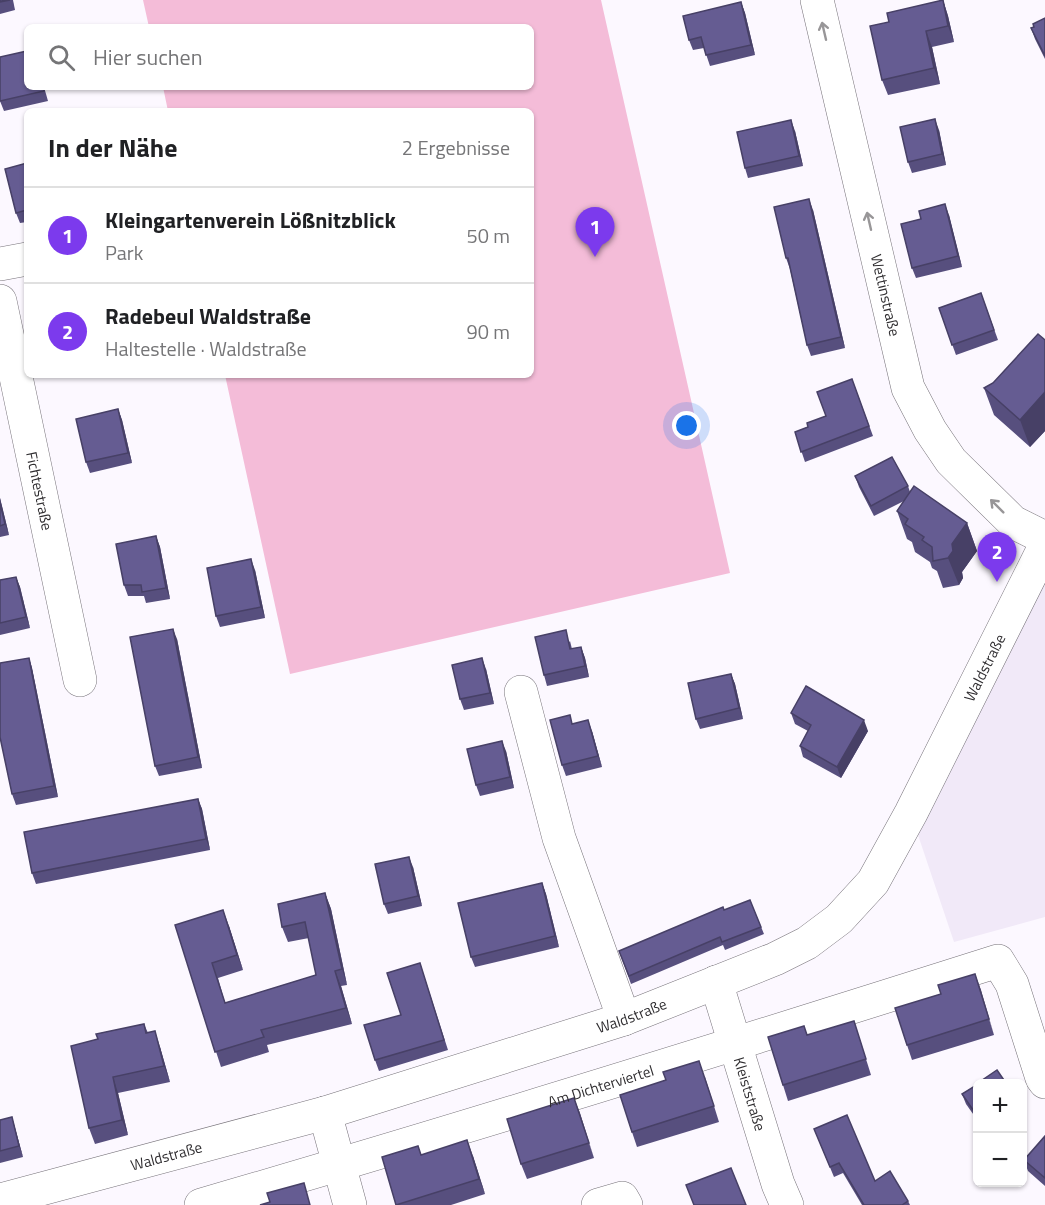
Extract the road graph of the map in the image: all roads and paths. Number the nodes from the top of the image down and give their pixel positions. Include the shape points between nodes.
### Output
1 (817, 0) edge
2 (24, 260) edge
3 (0, 264) edge
4 (0, 301) edge
5 (1045, 538) edge
6 (1045, 546) edge
7 (80, 680) dead end
8 (521, 692) dead end
9 (717, 982) junction
10 (1034, 1014) edge
11 (624, 1019) junction
12 (736, 1044) junction
13 (1045, 1082) edge
14 (325, 1113) junction
15 (339, 1165) junction
16 (0, 1200) edge
17 (201, 1205) edge
18 (350, 1205) edge
19 (598, 1205) edge
20 (626, 1205) edge
21 (787, 1205) edge

5 -> 1 street, Wettinstraße via 1013,522 951,462 908,388
2 - 3 street
4 - 7 street, Fichtestraße
6 - 9 street, Waldstraße via 873,882 839,919 807,943
8 - 11 street via 559,838
9 - 11 street, Waldstraße
9 - 12 street, Kleiststraße
10 - 12 street, Am Dichterviertel via 998,961
10 - 13 street
11 - 14 street, Waldstraße
12 - 15 street, Am Dichterviertel
12 - 21 street, Kleiststraße
14 - 15 street
14 - 16 street, Waldstraße
15 - 17 street, Am Dichterviertel
15 - 18 street
19 - 20 street via 622,1198

